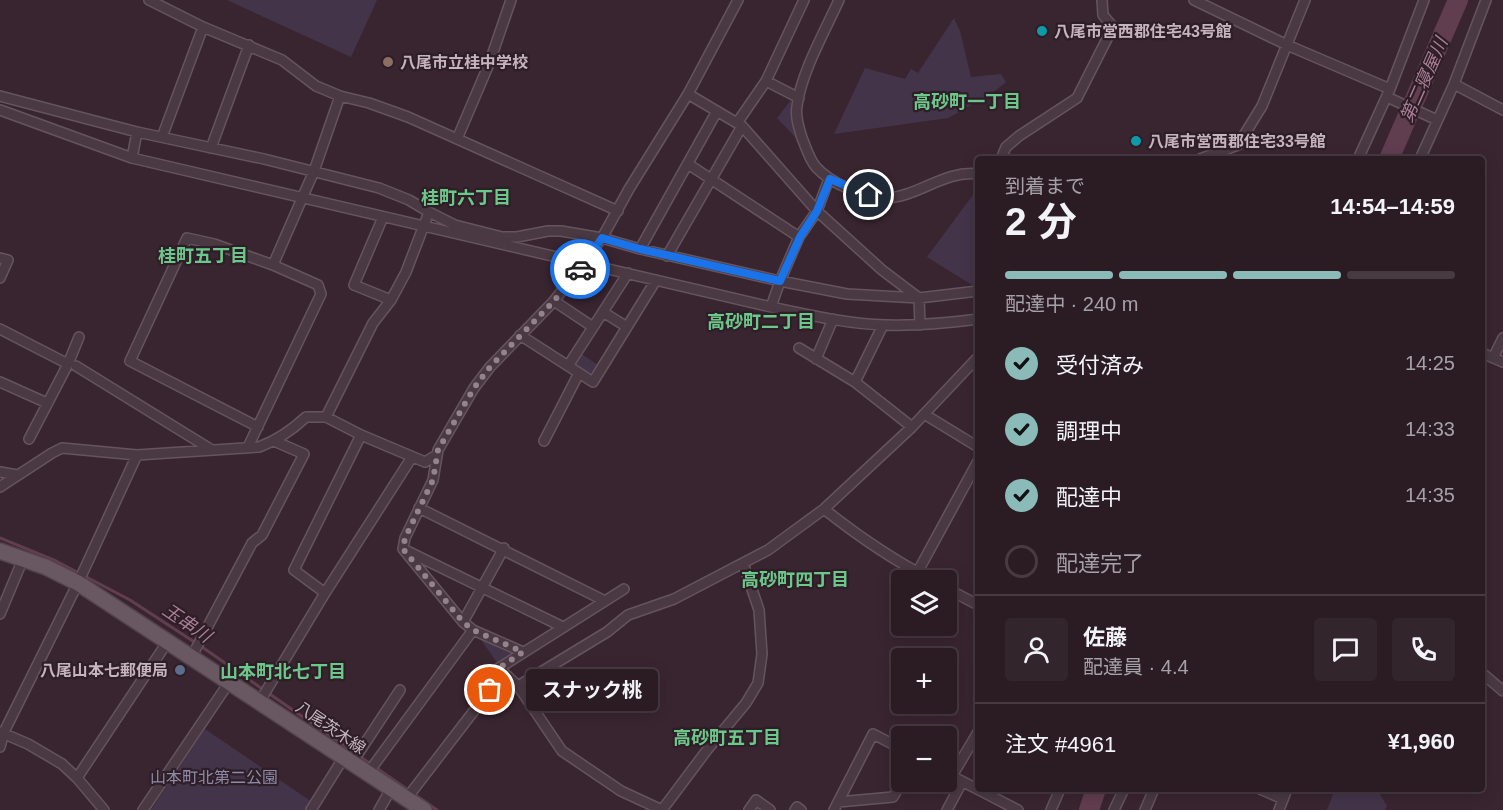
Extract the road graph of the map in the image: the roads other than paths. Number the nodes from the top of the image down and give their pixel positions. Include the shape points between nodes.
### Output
1 (149, 0) edge
2 (511, 0) edge
3 (738, 0) edge
4 (804, 0) edge
5 (839, 0) edge
6 (1102, 0) edge
7 (1194, 0) edge
8 (1305, 0) edge
9 (1424, 0) edge
10 (1486, 0) edge
11 (203, 27) junction
12 (249, 45) junction
13 (1287, 45) junction
14 (766, 81) junction
15 (1454, 84) junction
16 (1388, 93) junction
17 (688, 94) junction
18 (0, 96) edge
19 (340, 96) junction
20 (799, 98) junction
21 (0, 110) edge
22 (1503, 110) edge
23 (717, 111) junction
24 (1437, 120) junction
25 (739, 124) junction
26 (137, 132) junction
27 (162, 137) junction
28 (457, 139) junction
29 (211, 148) junction
30 (1002, 156) edge
31 (1208, 156) edge
32 (1359, 156) edge
33 (1420, 156) edge
34 (132, 158) junction
35 (688, 164) junction
36 (314, 171) junction
37 (975, 174) edge
38 (830, 179) junction
39 (710, 180) junction
40 (302, 198) junction
41 (618, 211) junction
42 (817, 211) junction
43 (429, 212) junction
44 (383, 217) junction
45 (423, 227) junction
46 (800, 237) junction
47 (602, 238) junction
48 (640, 249) junction
49 (667, 255) junction
50 (0, 258) edge
51 (584, 263) junction
52 (273, 266) junction
53 (628, 273) junction
54 (0, 278) edge
55 (656, 280) junction
56 (780, 281) junction
57 (975, 291) edge
58 (919, 298) junction
59 (391, 300) junction
60 (554, 301) junction
61 (771, 307) junction
62 (603, 312) junction
63 (833, 319) junction
64 (975, 319) edge
65 (883, 325) junction
66 (920, 325) junction
67 (593, 327) junction
68 (627, 327) junction
69 (0, 329) edge
70 (520, 335) junction
71 (79, 337) dead end
72 (1503, 338) edge
73 (799, 348) dead end
74 (1485, 354) edge
75 (1493, 358) junction
76 (816, 359) junction
77 (975, 360) edge
78 (1503, 362) edge
79 (72, 365) junction
80 (568, 366) junction
81 (579, 373) junction
82 (0, 382) edge
83 (855, 382) junction
84 (47, 403) junction
85 (924, 414) junction
86 (326, 417) junction
87 (258, 427) junction
88 (912, 427) junction
89 (361, 435) junction
90 (28, 439) dead end
91 (274, 441) junction
92 (544, 441) dead end
93 (975, 445) edge
94 (248, 447) junction
95 (212, 450) junction
96 (137, 455) junction
97 (436, 455) junction
98 (412, 457) junction
99 (975, 467) edge
100 (0, 472) edge
101 (17, 476) junction
102 (0, 487) edge
103 (419, 508) junction
104 (824, 509) junction
105 (504, 548) junction
106 (403, 549) junction
107 (0, 551) edge
108 (23, 559) junction
109 (743, 563) junction
110 (912, 570) edge
111 (919, 570) edge
112 (80, 578) junction
113 (482, 587) junction
114 (624, 589) dead end
115 (325, 593) junction
116 (957, 594) edge
117 (605, 601) junction
118 (975, 603) edge
119 (0, 614) edge
120 (463, 622) junction
121 (563, 627) junction
122 (473, 630) junction
123 (168, 641) junction
124 (196, 648) junction
125 (523, 652) junction
126 (503, 673) junction
127 (1485, 676) edge
128 (230, 681) junction
129 (518, 686) junction
130 (400, 690) dead end
131 (1503, 691) edge
132 (262, 699) junction
133 (2, 732) edge
134 (975, 736) edge
135 (891, 743) edge
136 (0, 747) edge
137 (350, 760) junction
138 (957, 763) edge
139 (371, 770) junction
140 (77, 778) junction
141 (957, 779) edge
142 (962, 782) junction
143 (975, 787) edge
144 (391, 789) junction
145 (896, 792) edge
146 (1059, 792) edge
147 (1123, 792) edge
148 (1153, 792) edge
149 (1267, 792) edge
150 (1286, 792) edge
151 (993, 793) edge
152 (410, 794) junction
153 (1283, 799) junction
154 (836, 806) edge
155 (663, 809) edge
156 (104, 810) edge
157 (143, 810) edge
158 (311, 810) edge
159 (379, 810) edge
160 (424, 810) edge
161 (674, 810) edge
162 (749, 810) edge
163 (770, 810) edge
164 (795, 810) edge
165 (801, 810) edge
166 (947, 810) edge
167 (1018, 810) edge
168 (1051, 810) edge
169 (1114, 810) edge
170 (1145, 810) edge
171 (1279, 810) edge

1 - 11 street
2 - 28 street
3 - 17 street
4 - 14 street
5 - 20 street
6 - 30 street via 1102,15 1113,27 1077,98 1019,136
7 - 13 street
8 - 13 street
9 - 16 street
10 - 15 street
11 - 12 street
11 - 27 street
12 - 19 street via 282,60 316,86
12 - 29 street
13 - 16 street
13 - 31 street via 1262,106 1238,145
14 - 20 street
14 - 25 street
15 - 22 street
15 - 24 street
16 - 24 street
16 - 32 street
17 - 23 street
17 - 41 street
18 - 26 street
19 - 28 street via 369,103
19 - 36 street
20 - 38 street via 798,125 815,166
21 - 34 street
23 - 25 street
23 - 35 street
24 - 33 street
25 - 39 street
25 - 42 street
26 - 27 street
26 - 34 street
27 - 29 street
28 - 41 street
29 - 36 street
34 - 40 street
35 - 39 street
35 - 48 street
36 - 40 street
36 - 43 street via 379,188
37 - 38 street via 956,174 885,198
38 - 42 street
39 - 46 street
39 - 49 street
40 - 44 street
40 - 52 street
41 - 47 street
42 - 46 street
42 - 58 street
43 - 45 street
43 - 47 street via 455,225 502,237 548,231
44 - 45 street
44 - 59 street via 354,285
45 - 51 street
45 - 59 street
46 - 56 street
47 - 48 street
47 - 51 street
48 - 49 street
49 - 56 street
50 - 54 street via 8,260
51 - 53 street
51 - 60 street
52 - 87 street via 318,285 321,294
52 - 87 street via 187,238 130,361
53 - 55 street
53 - 62 street
55 - 61 street
55 - 68 street
56 - 58 street via 847,294
56 - 61 street
57 - 58 street
58 - 66 street
59 - 86 street via 373,323
60 - 67 street
60 - 70 street
61 - 63 street
62 - 67 street
62 - 68 street
63 - 65 street
63 - 76 street
64 - 66 street
65 - 66 street
65 - 83 street
67 - 80 street
68 - 81 street via 593,382
69 - 79 street
70 - 80 street
70 - 97 street via 474,388
71 - 79 street
72 - 75 street
73 - 76 street
74 - 75 street
75 - 78 street
76 - 83 street
77 - 85 street
79 - 84 street
79 - 95 street
80 - 81 street
81 - 92 street
82 - 84 street
83 - 88 street
84 - 90 street
85 - 88 street
85 - 93 street
86 - 89 street
86 - 91 street via 306,417
87 - 94 street
88 - 104 street
89 - 98 street
89 - 115 street via 294,570
91 - 94 street
91 - 124 street via 304,454
94 - 95 street
95 - 96 street
96 - 101 street via 62,448
96 - 112 street
97 - 98 street via 425,462
97 - 103 street via 433,480
98 - 115 street
99 - 111 street
100 - 101 street
101 - 102 street
103 - 105 street
103 - 106 street
104 - 109 street via 768,550
104 - 110 street
105 - 113 street
105 - 117 street
106 - 113 street
106 - 120 street
107 - 108 main road, 八尾茨木線
108 - 112 main road, 八尾茨木線
108 - 119 street
109 - 129 street via 674,599 628,615
109 - 155 street via 759,610 762,654 758,683 747,703
112 - 123 main road, 八尾茨木線
112 - 133 street
113 - 120 street
113 - 121 street
114 - 117 street
115 - 132 street
116 - 118 street
117 - 121 street
120 - 122 street
121 - 125 street
122 - 125 street
122 - 139 street
123 - 124 main road, 八尾茨木線
123 - 140 street
124 - 128 main road, 八尾茨木線
125 - 126 street via 499,668
126 - 129 street
126 - 152 street
127 - 131 street
128 - 132 main road, 八尾茨木線
128 - 157 street
129 - 155 street via 562,751 621,791
130 - 137 street
132 - 137 main road, 八尾茨木線
133 - 136 street
133 - 140 street via 62,764
134 - 138 street
135 - 154 street via 873,734
137 - 139 main road, 八尾茨木線
137 - 158 street
139 - 144 main road, 八尾茨木線
140 - 156 street
141 - 142 street
142 - 143 street
142 - 166 street
144 - 152 main road, 八尾茨木線
144 - 159 street
145 - 154 street via 893,797
146 - 168 street
147 - 169 street
148 - 170 street
149 - 153 street
150 - 153 street
151 - 167 street
152 - 160 main road, 八尾茨木線
153 - 171 street
155 - 161 street
162 - 163 street via 756,800
164 - 165 street

